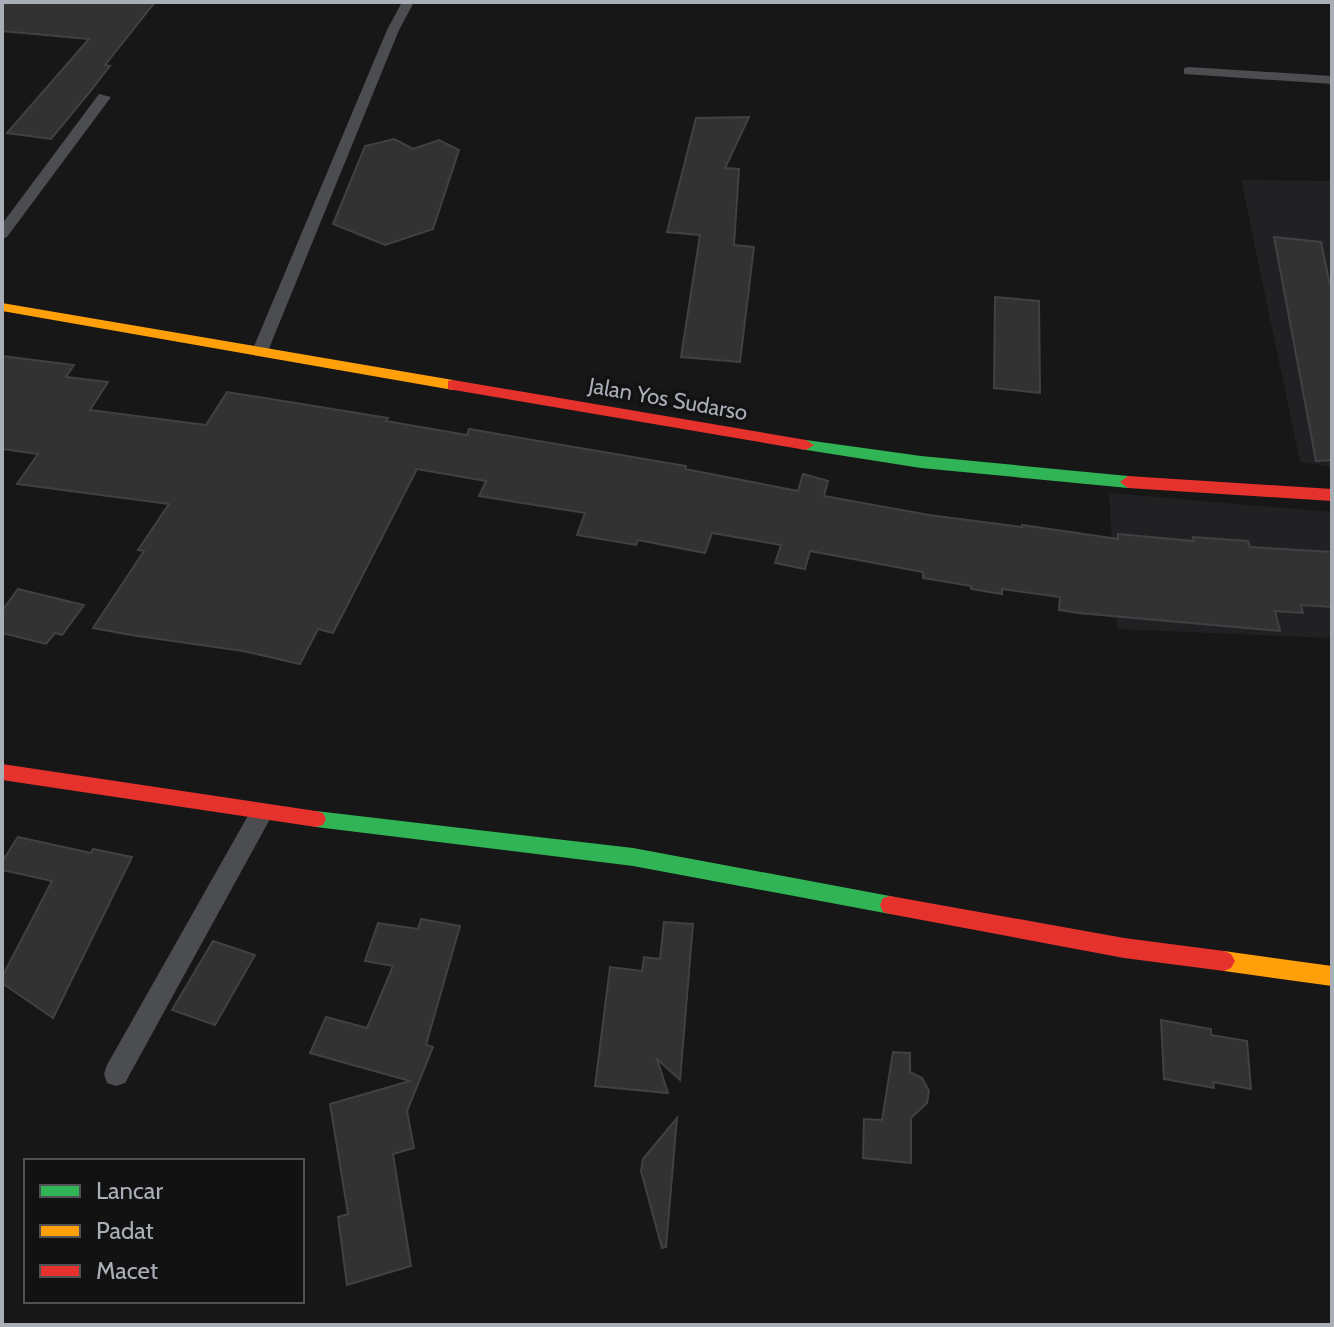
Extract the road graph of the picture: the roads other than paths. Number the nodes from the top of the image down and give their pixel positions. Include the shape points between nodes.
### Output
1 (408, 2) edge
2 (1189, 71) dead end
3 (1332, 80) edge
4 (104, 97) dead end
5 (2, 234) edge
6 (2, 307) edge
7 (260, 351) junction
8 (1332, 495) edge
9 (2, 772) edge
10 (262, 812) junction
11 (1332, 976) edge
12 (116, 1074) dead end

1 - 7 lane
2 - 3 lane
4 - 5 lane
6 - 7 main road, Jalan Yos Sudarso
7 - 8 main road, Jalan Yos Sudarso via 921,462
9 - 10 main road
10 - 11 main road via 633,857 1124,948
10 - 12 lane

